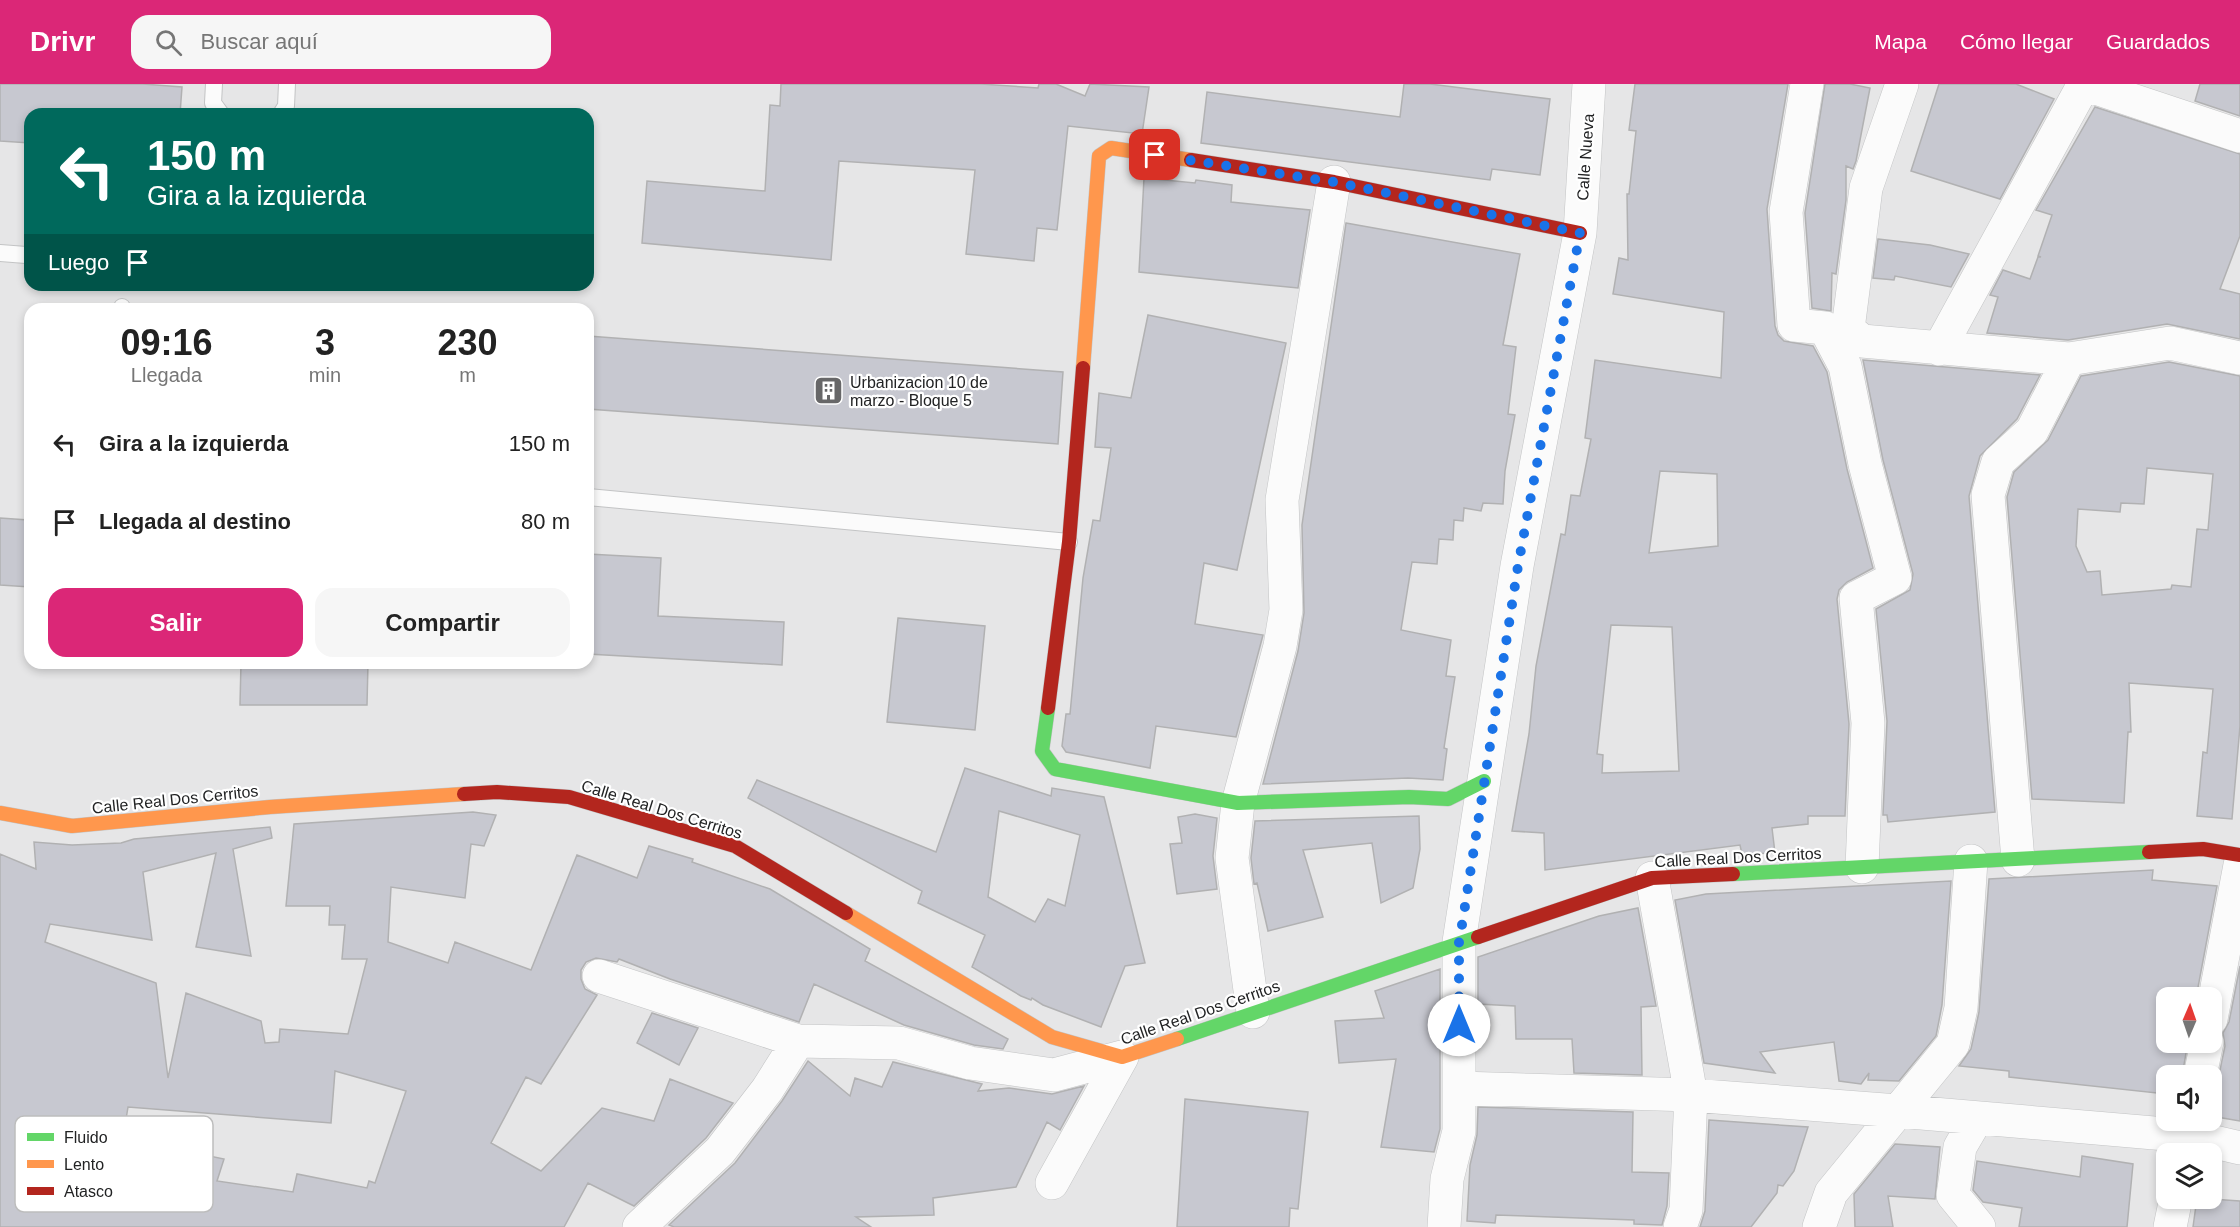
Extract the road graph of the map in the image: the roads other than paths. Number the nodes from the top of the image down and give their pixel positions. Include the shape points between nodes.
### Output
1 (214, 84) edge
2 (287, 84) edge
3 (1589, 84) edge
4 (1807, 84) edge
5 (1902, 84) edge
6 (2084, 84) edge
7 (216, 108) edge
8 (285, 108) edge
9 (2240, 136) edge
10 (1334, 182) junction
11 (1580, 233) junction
12 (0, 253) edge
13 (24, 255) edge
14 (1939, 349) junction
15 (2240, 358) edge
16 (2069, 359) junction
17 (594, 498) edge
18 (1069, 542) junction
19 (1484, 782) junction
20 (1238, 803) junction
21 (0, 813) edge
22 (2240, 855) edge
23 (2018, 860) junction
24 (1971, 861) junction
25 (2240, 865) edge
26 (1862, 867) junction
27 (1652, 878) junction
28 (1459, 942) junction
29 (599, 976) dead end
30 (2217, 987) edge
31 (1253, 1012) junction
32 (798, 1041) junction
33 (1122, 1057) junction
34 (1460, 1088) junction
35 (1691, 1095) junction
36 (1898, 1111) junction
37 (1977, 1118) junction
38 (2189, 1137) edge
39 (2240, 1148) edge
40 (1052, 1183) dead end
41 (2174, 1209) edge
42 (639, 1227) edge
43 (1444, 1227) edge
44 (1680, 1227) edge
45 (1819, 1227) edge
46 (1979, 1227) edge
47 (2170, 1227) edge

1 - 7 lane
2 - 8 lane
3 - 11 street, Calle Nueva
4 - 26 street via 1786,212 1794,326 1826,328 1845,366 1865,464 1895,578 1856,598 1868,723
5 - 14 street via 1866,188 1848,328 1862,341
6 - 9 street
6 - 14 street
10 - 11 street
10 - 18 street via 1111,148 1099,156
10 - 20 street via 1282,500 1286,610
11 - 19 street, Calle Nueva via 1518,566
12 - 13 lane
14 - 16 street
15 - 16 street via 2170,343
16 - 23 street via 2032,431 1998,462 1989,495
17 - 18 lane
18 - 20 street via 1042,751 1048,761 1055,769
19 - 20 street via 1449,799 1409,796
19 - 28 street, Calle Nueva
20 - 31 street via 1232,858
21 - 33 street, Calle Real Dos Cerritos via 72,826 270,807 497,792 569,797 735,846 1052,1037
22 - 23 street, Calle Real Dos Cerritos via 2203,849
23 - 24 street, Calle Real Dos Cerritos
24 - 26 street, Calle Real Dos Cerritos
24 - 36 street via 1961,1008 1953,1044
25 - 30 street
26 - 27 street, Calle Real Dos Cerritos
27 - 28 street, Calle Real Dos Cerritos
27 - 35 street
28 - 31 street, Calle Real Dos Cerritos
28 - 34 street, Calle Nueva
29 - 32 street
31 - 33 street, Calle Real Dos Cerritos
32 - 33 street via 899,1043 970,1063 1054,1075
32 - 42 street via 767,1090 720,1151
33 - 40 street
34 - 35 street
34 - 43 street, Calle Nueva via 1459,1131 1447,1179
35 - 36 street
35 - 44 street via 1686,1210
36 - 37 street
36 - 45 street via 1831,1193
37 - 38 street
37 - 46 street via 1960,1147 1953,1195
38 - 39 street
41 - 47 street

